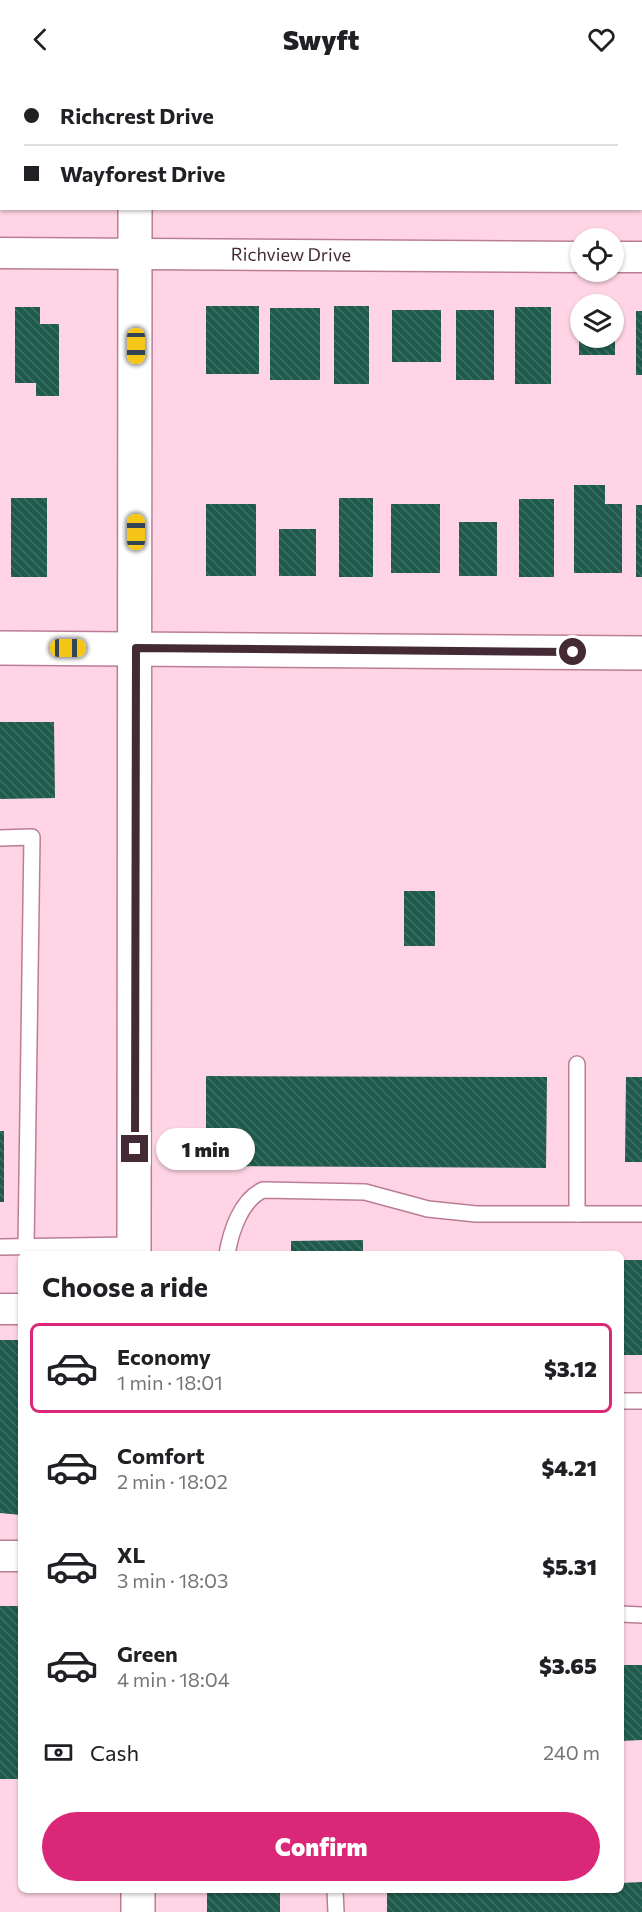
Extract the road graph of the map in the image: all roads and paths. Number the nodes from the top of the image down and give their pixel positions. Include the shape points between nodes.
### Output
1 (135, 210) edge
2 (0, 253) edge
3 (135, 253) junction
4 (570, 257) edge
5 (624, 257) edge
6 (642, 258) edge
7 (0, 648) edge
8 (136, 648) junction
9 (642, 653) edge
10 (0, 838) edge
11 (577, 1064) dead end
12 (577, 1214) junction
13 (642, 1214) edge
14 (0, 1247) edge
15 (26, 1247) junction
16 (228, 1248) edge
17 (134, 1250) edge
18 (0, 1309) edge
19 (18, 1310) edge
20 (624, 1401) edge
21 (642, 1401) edge
22 (0, 1556) edge
23 (18, 1556) edge
24 (624, 1614) edge
25 (642, 1615) edge
26 (138, 1893) edge
27 (335, 1893) edge
28 (138, 1912) edge
29 (336, 1912) edge

1 - 3 street
2 - 3 street, Richview Drive
3 - 4 street, Richview Drive
3 - 8 street
5 - 6 street
7 - 8 street
8 - 9 street
8 - 17 street
10 - 15 lane via 32,837
11 - 12 lane
12 - 13 lane
12 - 16 lane via 476,1214 428,1209 365,1192 263,1190 244,1205
14 - 15 lane
15 - 17 lane
18 - 19 street
20 - 21 lane
22 - 23 street
24 - 25 lane
26 - 28 street
27 - 29 lane

